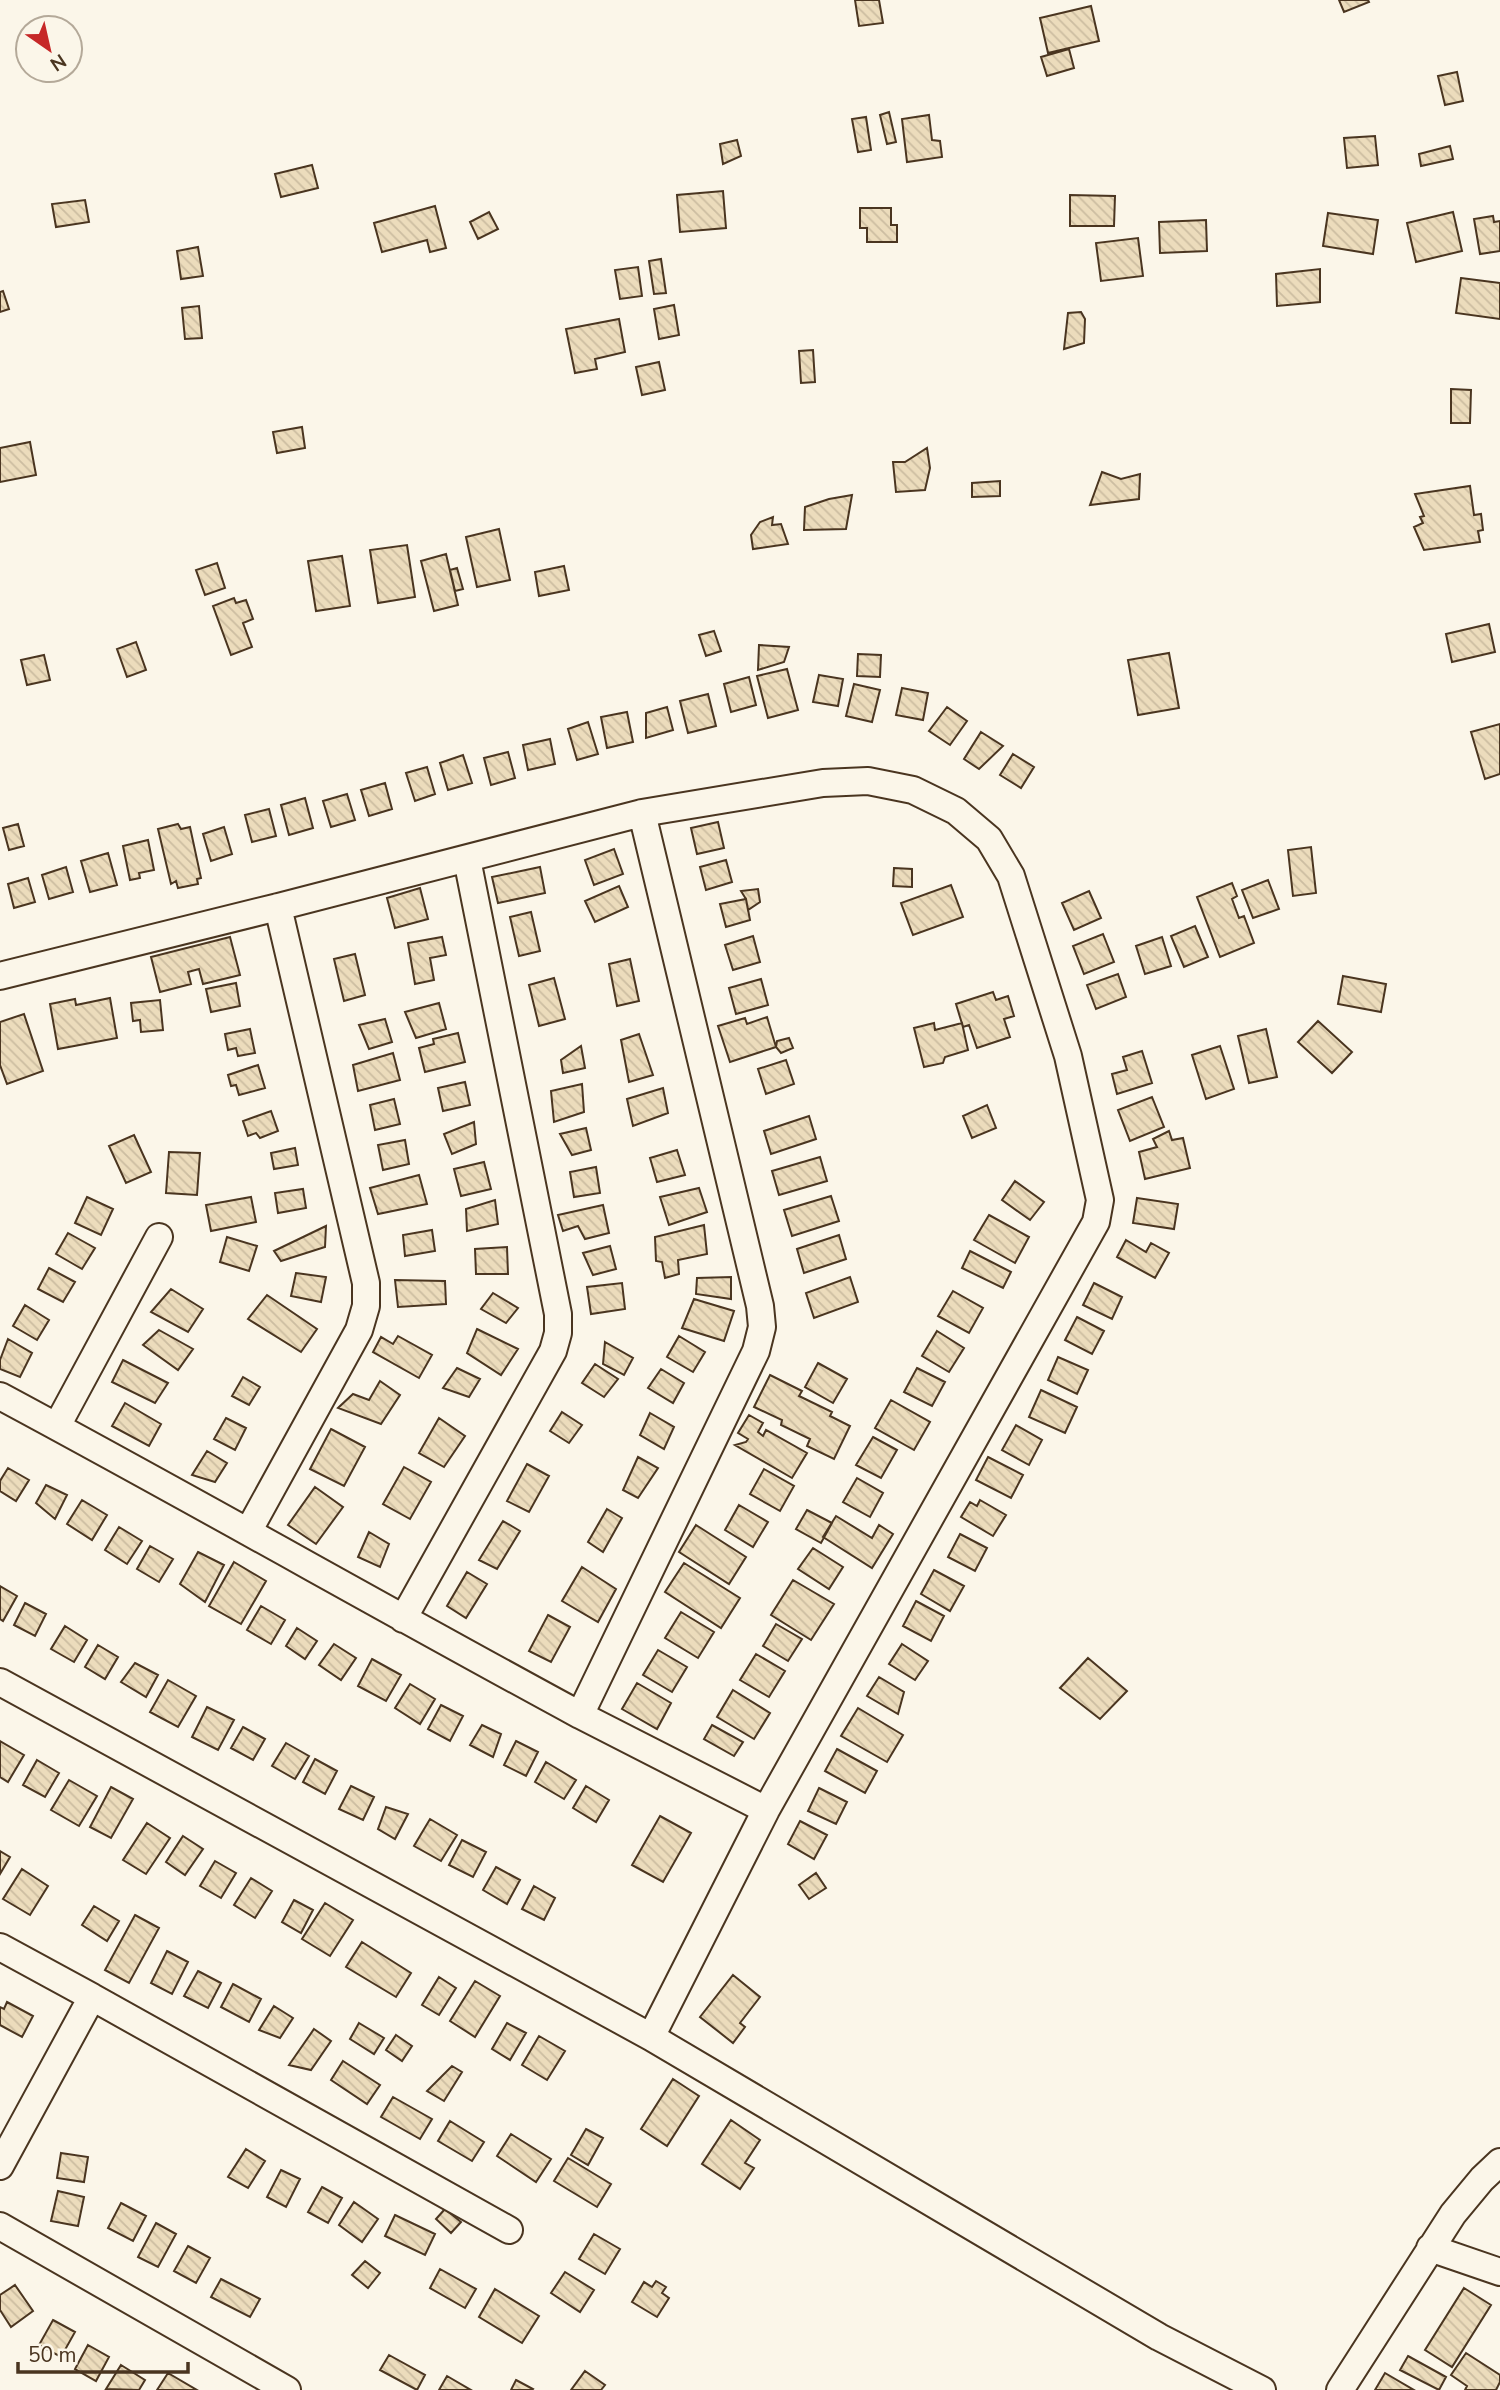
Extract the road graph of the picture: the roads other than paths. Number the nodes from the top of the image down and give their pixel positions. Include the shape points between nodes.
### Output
1 (642, 813) junction
2 (467, 859) junction
3 (278, 907) junction
4 (0, 976) edge
5 (159, 1237) dead end
6 (0, 1395) edge
7 (57, 1426) junction
8 (249, 1530) junction
9 (402, 1619) junction
10 (0, 1682) edge
11 (580, 1715) junction
12 (766, 1810) junction
13 (0, 1947) edge
14 (92, 1997) junction
15 (651, 2037) junction
16 (1500, 2162) edge
17 (0, 2166) edge
18 (0, 2226) edge
19 (509, 2230) dead end
20 (1430, 2248) junction
21 (1500, 2273) edge
22 (287, 2390) edge
23 (1262, 2390) edge
24 (1340, 2390) edge

1 - 2 street
1 - 11 street via 762,1327 756,1351
1 - 12 street via 823,783 868,781 913,790 956,811 989,839 1011,876 1068,1056 1100,1200 1096,1222
2 - 3 street
2 - 9 street via 558,1314 558,1333 553,1351
3 - 4 street
3 - 8 street via 366,1283 366,1306 359,1330
5 - 7 street
6 - 7 street
7 - 8 street
8 - 9 street
9 - 11 street
10 - 15 street
11 - 12 street
12 - 15 street
13 - 14 street
14 - 17 street
14 - 19 street
15 - 23 street via 1159,2337
16 - 20 street
18 - 22 street
20 - 21 street
20 - 24 street

